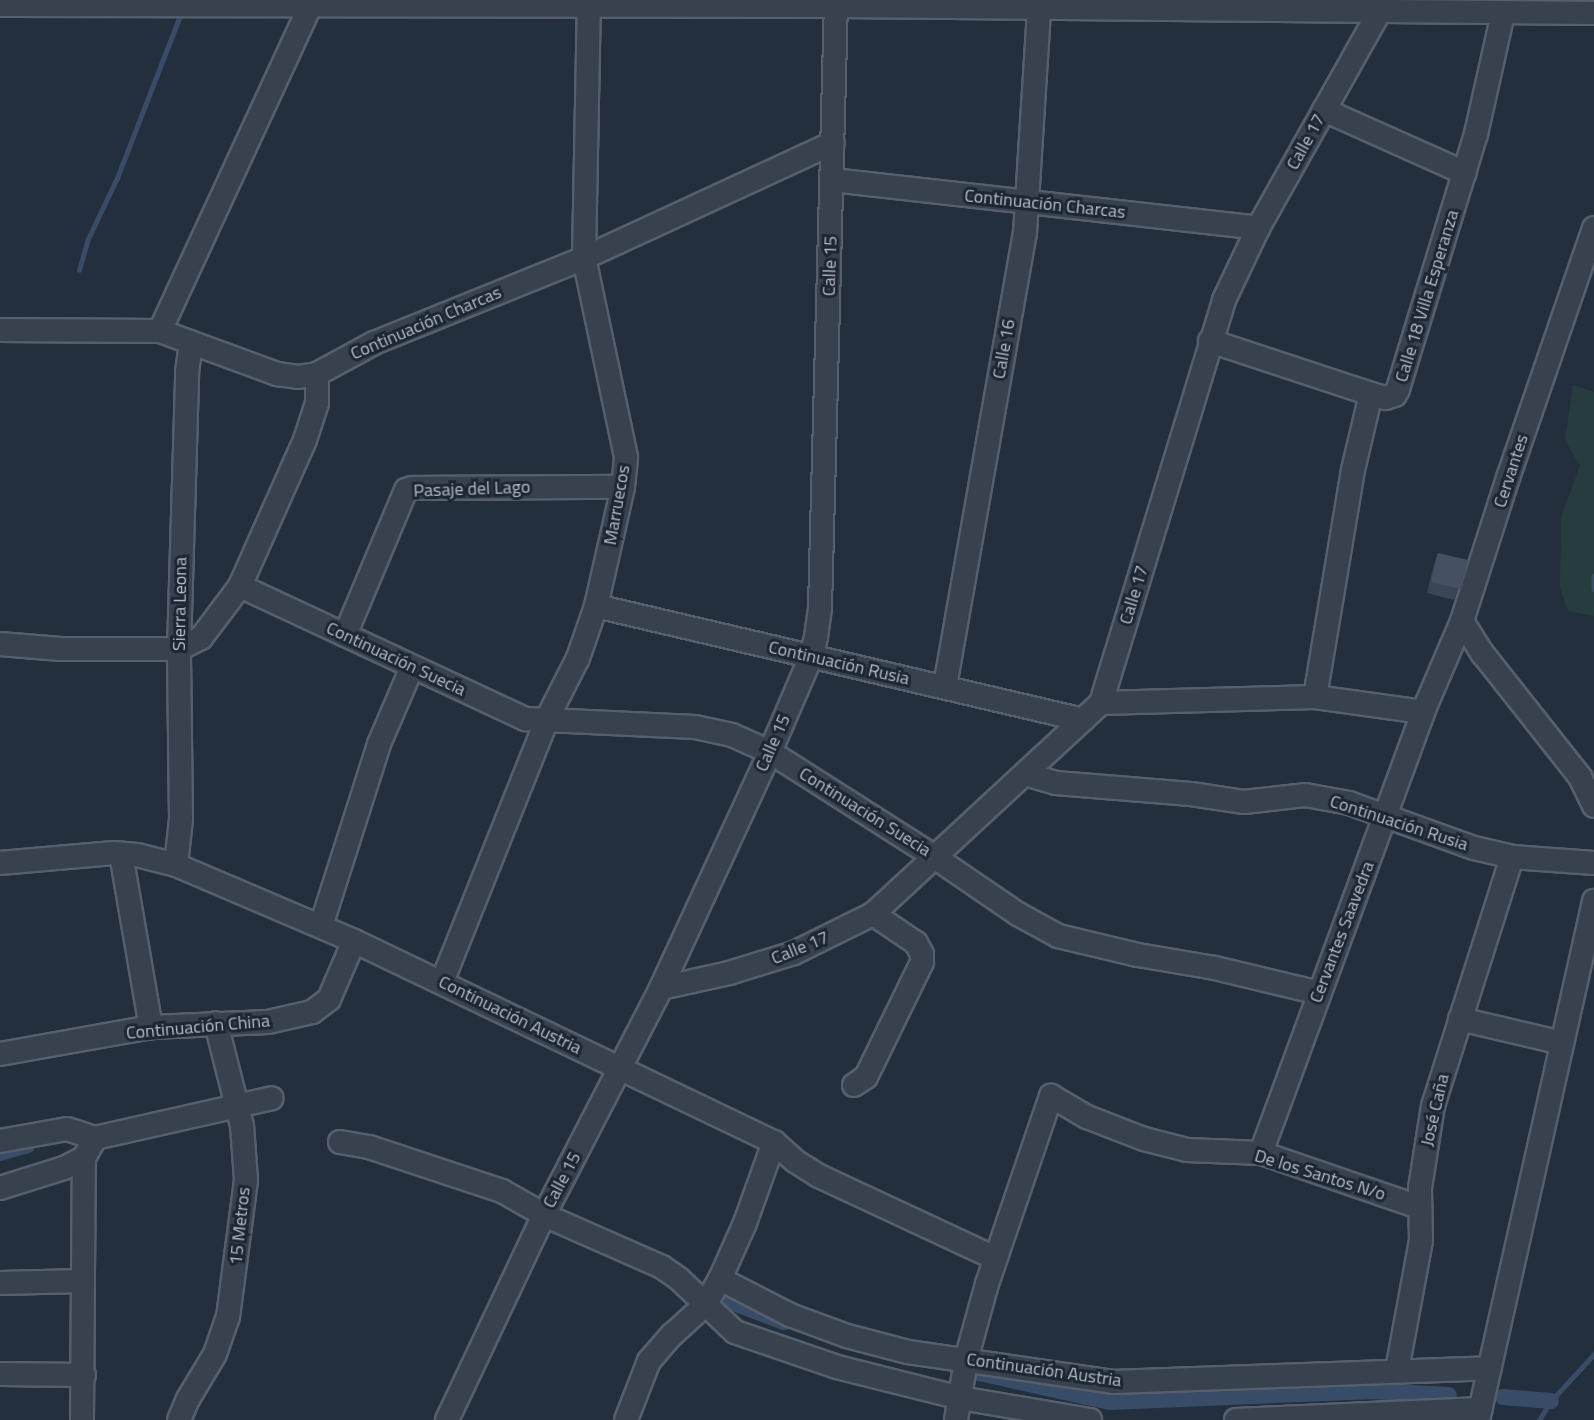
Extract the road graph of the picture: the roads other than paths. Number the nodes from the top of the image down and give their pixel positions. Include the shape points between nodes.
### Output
1 (144, 2) edge
2 (312, 2) edge
3 (588, 3) edge
4 (836, 3) edge
5 (0, 5) edge
6 (1095, 5) edge
7 (1383, 5) edge
8 (1039, 9) junction
9 (1503, 13) junction
10 (1594, 13) edge
11 (1324, 110) junction
12 (833, 143) junction
13 (1465, 173) junction
14 (832, 180) junction
15 (1027, 202) junction
16 (1258, 228) junction
17 (1594, 228) edge
18 (584, 258) junction
19 (0, 330) edge
20 (160, 331) junction
21 (1210, 341) junction
22 (191, 342) junction
23 (317, 374) junction
24 (1371, 394) junction
25 (623, 487) junction
26 (240, 586) junction
27 (596, 606) junction
28 (1462, 621) junction
29 (345, 635) junction
30 (0, 644) edge
31 (179, 649) junction
32 (811, 657) junction
33 (412, 667) junction
34 (945, 686) junction
35 (1315, 697) junction
36 (1101, 703) junction
37 (1423, 712) junction
38 (547, 719) junction
39 (1083, 720) junction
40 (770, 752) junction
41 (1025, 774) junction
42 (1594, 806) edge
43 (1387, 815) junction
44 (122, 854) junction
45 (933, 856) junction
46 (1512, 857) junction
47 (0, 863) edge
48 (1594, 863) edge
49 (176, 865) junction
50 (1594, 901) edge
51 (873, 914) junction
52 (321, 926) junction
53 (354, 941) junction
54 (442, 982) junction
55 (661, 988) junction
56 (1319, 993) junction
57 (1460, 1020) junction
58 (216, 1023) junction
59 (151, 1027) junction
60 (1562, 1043) junction
61 (0, 1054) edge
62 (621, 1069) junction
63 (854, 1085) dead end
64 (272, 1098) dead end
65 (237, 1105) junction
66 (0, 1141) edge
67 (340, 1142) dead end
68 (774, 1142) junction
69 (90, 1148) junction
70 (1261, 1153) junction
71 (0, 1188) edge
72 (1419, 1207) junction
73 (544, 1215) junction
74 (994, 1258) junction
75 (720, 1279) junction
76 (83, 1281) junction
77 (0, 1283) edge
78 (706, 1304) junction
79 (966, 1360) junction
80 (1490, 1368) junction
81 (1397, 1370) junction
82 (0, 1374) edge
83 (84, 1374) junction
84 (958, 1409) edge
85 (1480, 1414) edge
86 (82, 1420) edge
87 (179, 1420) edge
88 (447, 1420) edge
89 (626, 1420) edge
90 (1090, 1420) edge
91 (1236, 1420) edge

1 - 2 street
1 - 5 street
2 - 3 street
2 - 20 street
3 - 4 street
3 - 18 street, Marruecos
4 - 8 street
4 - 12 street, Calle 15
6 - 7 street
6 - 8 street
7 - 9 street
7 - 11 street, Calle 17
8 - 15 street, Calle 16
9 - 10 street
9 - 13 street, Calle 18 Villa Esperanza
11 - 13 street
11 - 16 street, Calle 17
12 - 14 street, Calle 15
12 - 18 street, Continuación Charcas
13 - 24 street, Calle 18 Villa Esperanza via 1398,389 1395,395 1385,398
14 - 15 street, Continuación Charcas
14 - 32 street, Calle 15 via 820,608
15 - 16 street, Continuación Charcas
15 - 34 street, Calle 16 via 1023,244
16 - 21 street, Calle 17 via 1233,279
17 - 28 street, Cervantes
18 - 23 street, Continuación Charcas via 374,343
18 - 25 street, Marruecos via 626,457
19 - 20 street, Continuación Charcas
20 - 22 street, Continuación Charcas
21 - 24 street
21 - 36 street, Calle 17
22 - 23 street, Continuación Charcas via 277,374
22 - 31 street, Sierra Leona
23 - 26 street via 313,420
24 - 35 street, Calle 18 Villa Esperanza via 1353,470
25 - 27 street, Marruecos
25 - 29 street, Pasaje del Lago via 406,490
26 - 29 street, Continuación Suecia
26 - 31 street via 201,638
27 - 32 street, Continuación Rusia
27 - 38 street, Marruecos via 578,658
28 - 37 street, Cervantes
28 - 42 street via 1483,654 1580,777
29 - 33 street, Continuación Suecia
30 - 31 street via 61,649
31 - 49 street, Sierra Leona via 181,819
32 - 34 street, Continuación Rusia
32 - 40 street, Calle 15
33 - 38 street, Continuación Suecia via 525,719
33 - 52 street via 379,744
34 - 39 street, Continuación Rusia
35 - 36 street
35 - 37 street
36 - 39 street, Calle 17
37 - 43 street, Cervantes Saavedra
38 - 40 street, Continuación Suecia via 695,727 732,735
38 - 54 street, Marruecos
39 - 41 street, Calle 17
40 - 45 street, Continuación Suecia
40 - 55 street, Calle 15
41 - 43 street, Continuación Rusia via 1056,783 1156,790 1244,802 1305,795
41 - 45 street, Calle 17
43 - 46 street, Continuación Rusia
43 - 56 street, Cervantes Saavedra
44 - 47 street, Continuación Austria
44 - 49 street, Continuación Austria
44 - 59 street
45 - 51 street, Calle 17
45 - 56 street, Continuación Suecia via 1018,914 1059,936
46 - 48 street, Continuación Rusia
46 - 57 street, José Caña
49 - 52 street, Continuación Austria
50 - 60 street
51 - 55 street, Calle 17 via 794,953
51 - 63 street via 916,943 922,962 866,1077
52 - 53 street, Continuación Austria
53 - 54 street, Continuación Austria
53 - 58 street, Continuación China via 329,999 312,1012 268,1022
54 - 62 street, Continuación Austria
55 - 62 street, Calle 15
56 - 70 street, Cervantes Saavedra
57 - 60 street
57 - 72 street, José Caña via 1433,1107
58 - 59 street, Continuación China
58 - 65 street, 15 Metros
59 - 61 street, Continuación China
60 - 80 street
62 - 68 street, Continuación Austria
62 - 73 street, Calle 15
64 - 65 street
65 - 69 street
65 - 87 street, 15 Metros via 246,1161 232,1300 215,1354
66 - 69 street via 67,1129
67 - 73 street via 502,1191
68 - 74 street, Continuación Austria via 819,1176
68 - 75 street
69 - 71 street via 64,1168
69 - 76 street
70 - 72 street, De los Santos N/o
70 - 74 street, De los Santos N/o via 1187,1150 1144,1139 1087,1117 1051,1096
72 - 81 street, José Caña via 1423,1227
73 - 78 street via 662,1267
73 - 88 street, Calle 15
74 - 79 street
75 - 78 street
75 - 79 street, Continuación Austria via 790,1315 847,1336 908,1352
76 - 77 street
76 - 83 street
78 - 84 street via 735,1332
78 - 89 street via 649,1361
79 - 81 street, Continuación Austria via 1113,1382
79 - 84 street
80 - 81 street, Continuación Austria
80 - 85 street
82 - 83 street
83 - 86 street
84 - 90 street
85 - 91 street

